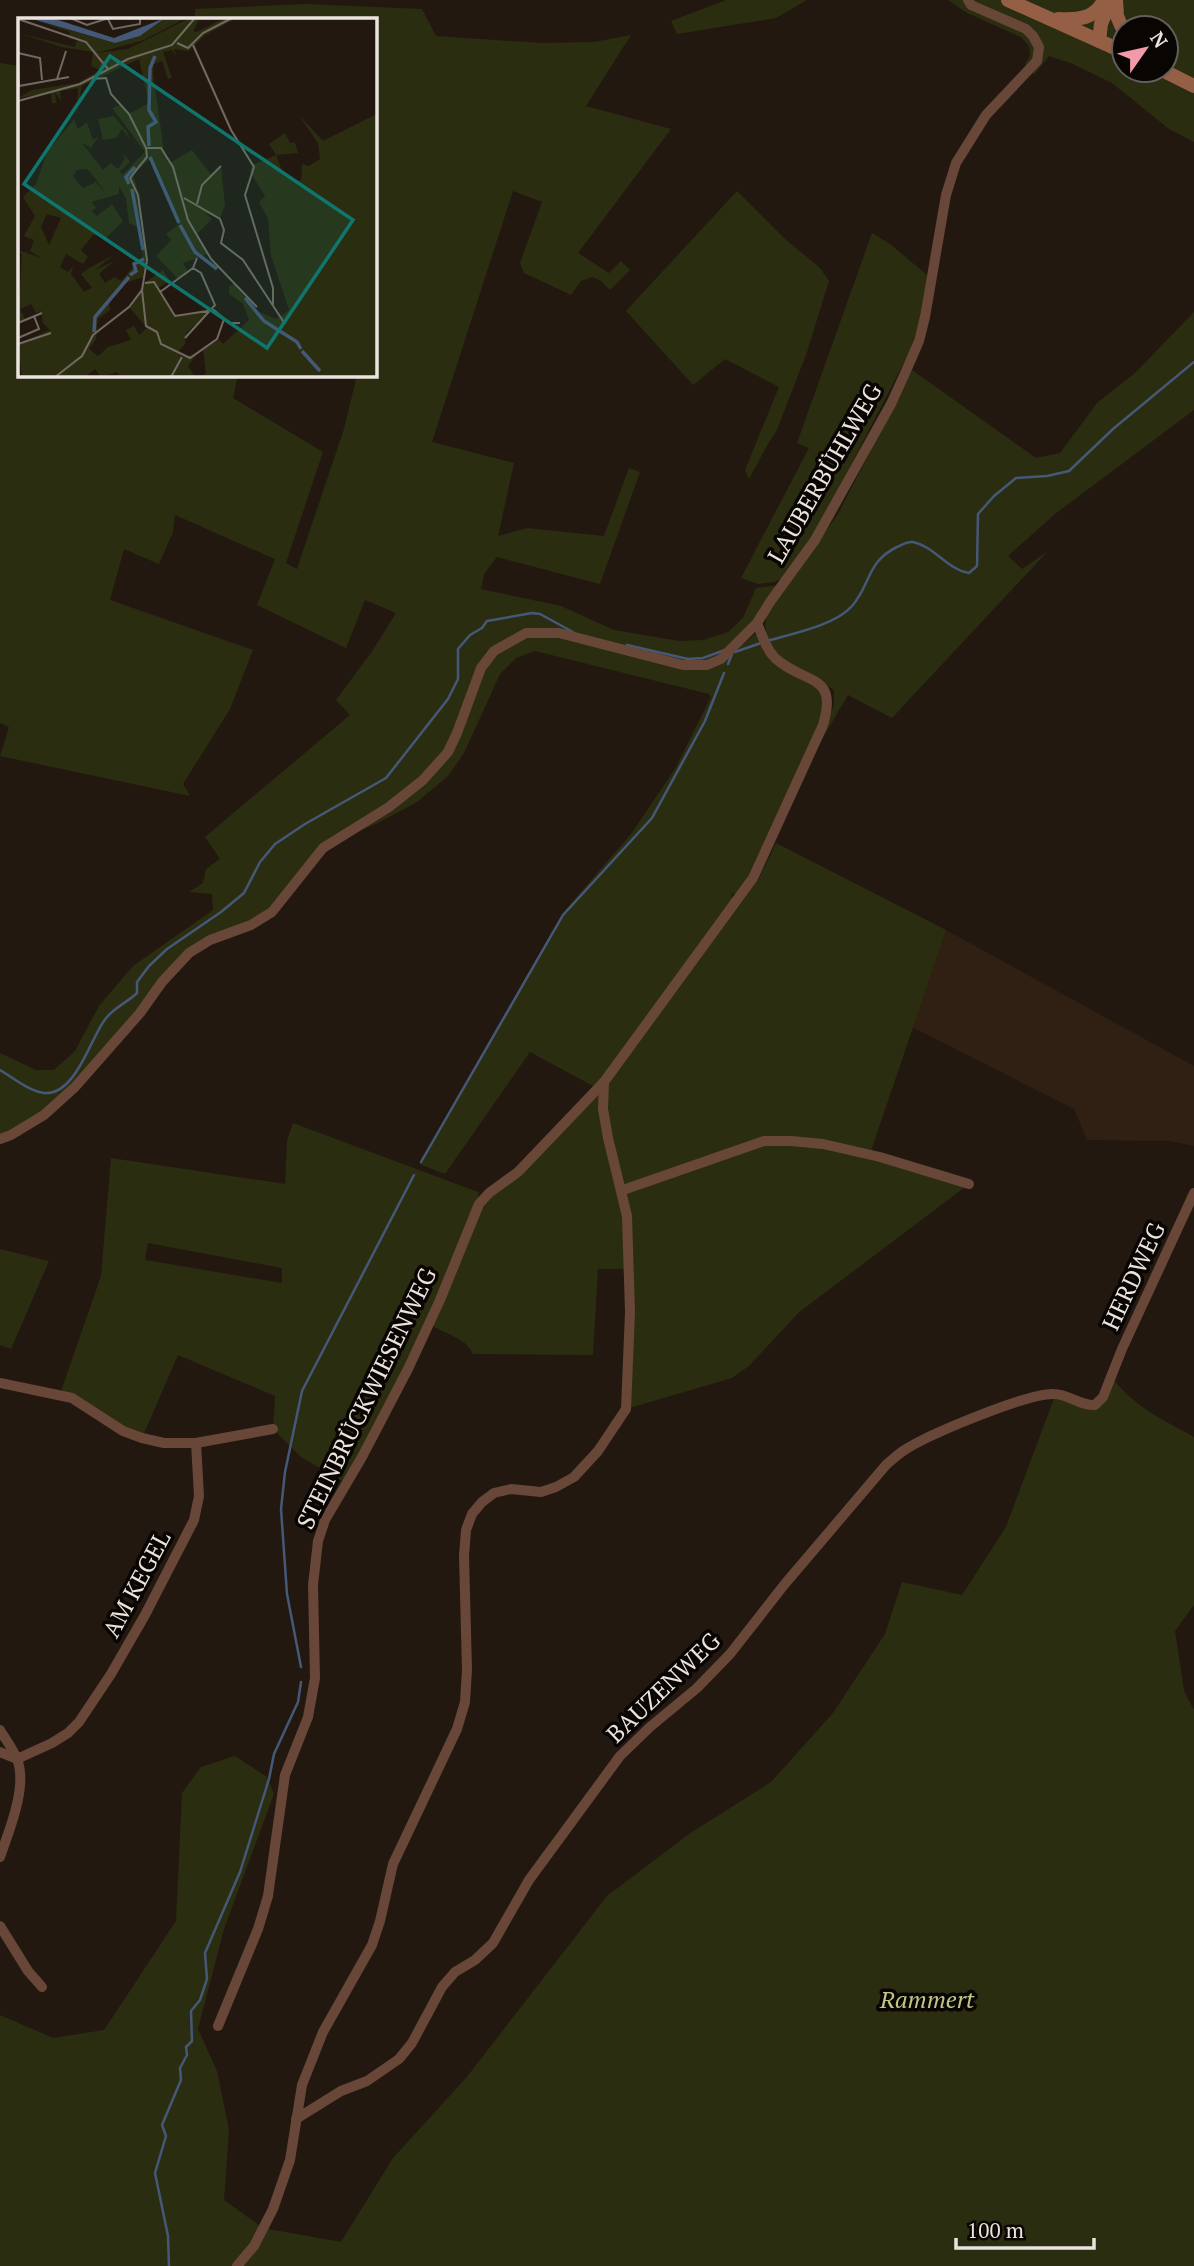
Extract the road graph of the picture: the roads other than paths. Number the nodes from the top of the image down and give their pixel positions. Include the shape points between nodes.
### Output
1 (968, 0) edge
2 (1008, 0) edge
3 (1104, 0) edge
4 (1110, 0) edge
5 (1050, 18) junction
6 (1110, 32) edge
7 (1100, 41) junction
8 (1110, 46) edge
9 (760, 629) junction
10 (604, 1082) junction
11 (0, 1139) edge
12 (969, 1184) dead end
13 (623, 1190) junction
14 (1194, 1193) edge
15 (1112, 1377) joint
16 (0, 1383) edge
17 (273, 1429) dead end
18 (196, 1443) junction
19 (0, 1730) edge
20 (0, 1752) edge
21 (17, 1759) junction
22 (0, 1857) edge
23 (0, 1926) edge
24 (41, 1987) dead end
25 (218, 2026) dead end
26 (296, 2119) junction
27 (237, 2266) edge

1 - 9 street, LAUBERBÜHLWEG via 1026,29 1039,47 1037,61 986,115 956,163 914,351 891,404 815,540 770,602
2 - 5 main road
3 - 5 main road via 1091,16
4 - 7 main road
5 - 7 main road
6 - 7 main road
7 - 8 main road
9 - 10 street, STEINBRÜCKWIESENWEG via 776,659 823,688 829,705 823,725 753,878
9 - 11 street, LAUBERBÜHLWEG via 707,665 683,665 559,634 526,633 494,651 481,668 448,752 423,780 323,848 272,912 189,953 75,1087 44,1115
10 - 13 street via 608,1138
10 - 25 street, STEINBRÜCKWIESENWEG via 518,1172 479,1205 408,1368 325,1520 313,1584 315,1678 308,1717 285,1774 268,1896
12 - 13 street via 823,1144 764,1141
13 - 26 street via 630,1269 625,1409 598,1451 574,1477 541,1492 511,1489 494,1493 472,1514 464,1556 467,1670 457,1729 393,1864 372,1945 323,2032 302,2085
14 - 15 street, HERDWEG
15 - 26 street, BAUZENWEG via 1096,1405 1086,1406 1056,1393 1030,1397 933,1435 886,1465 730,1654 620,1756 529,1880 493,1943 442,1987 405,2051 367,2081
16 - 18 street via 72,1398 142,1438
17 - 18 street
18 - 21 street, AM KEGEL via 199,1496 194,1520 145,1615 79,1722 52,1743
19 - 21 street
20 - 21 street
21 - 22 street via 19,1793
23 - 24 street
26 - 27 street via 290,2160 273,2209 254,2246

